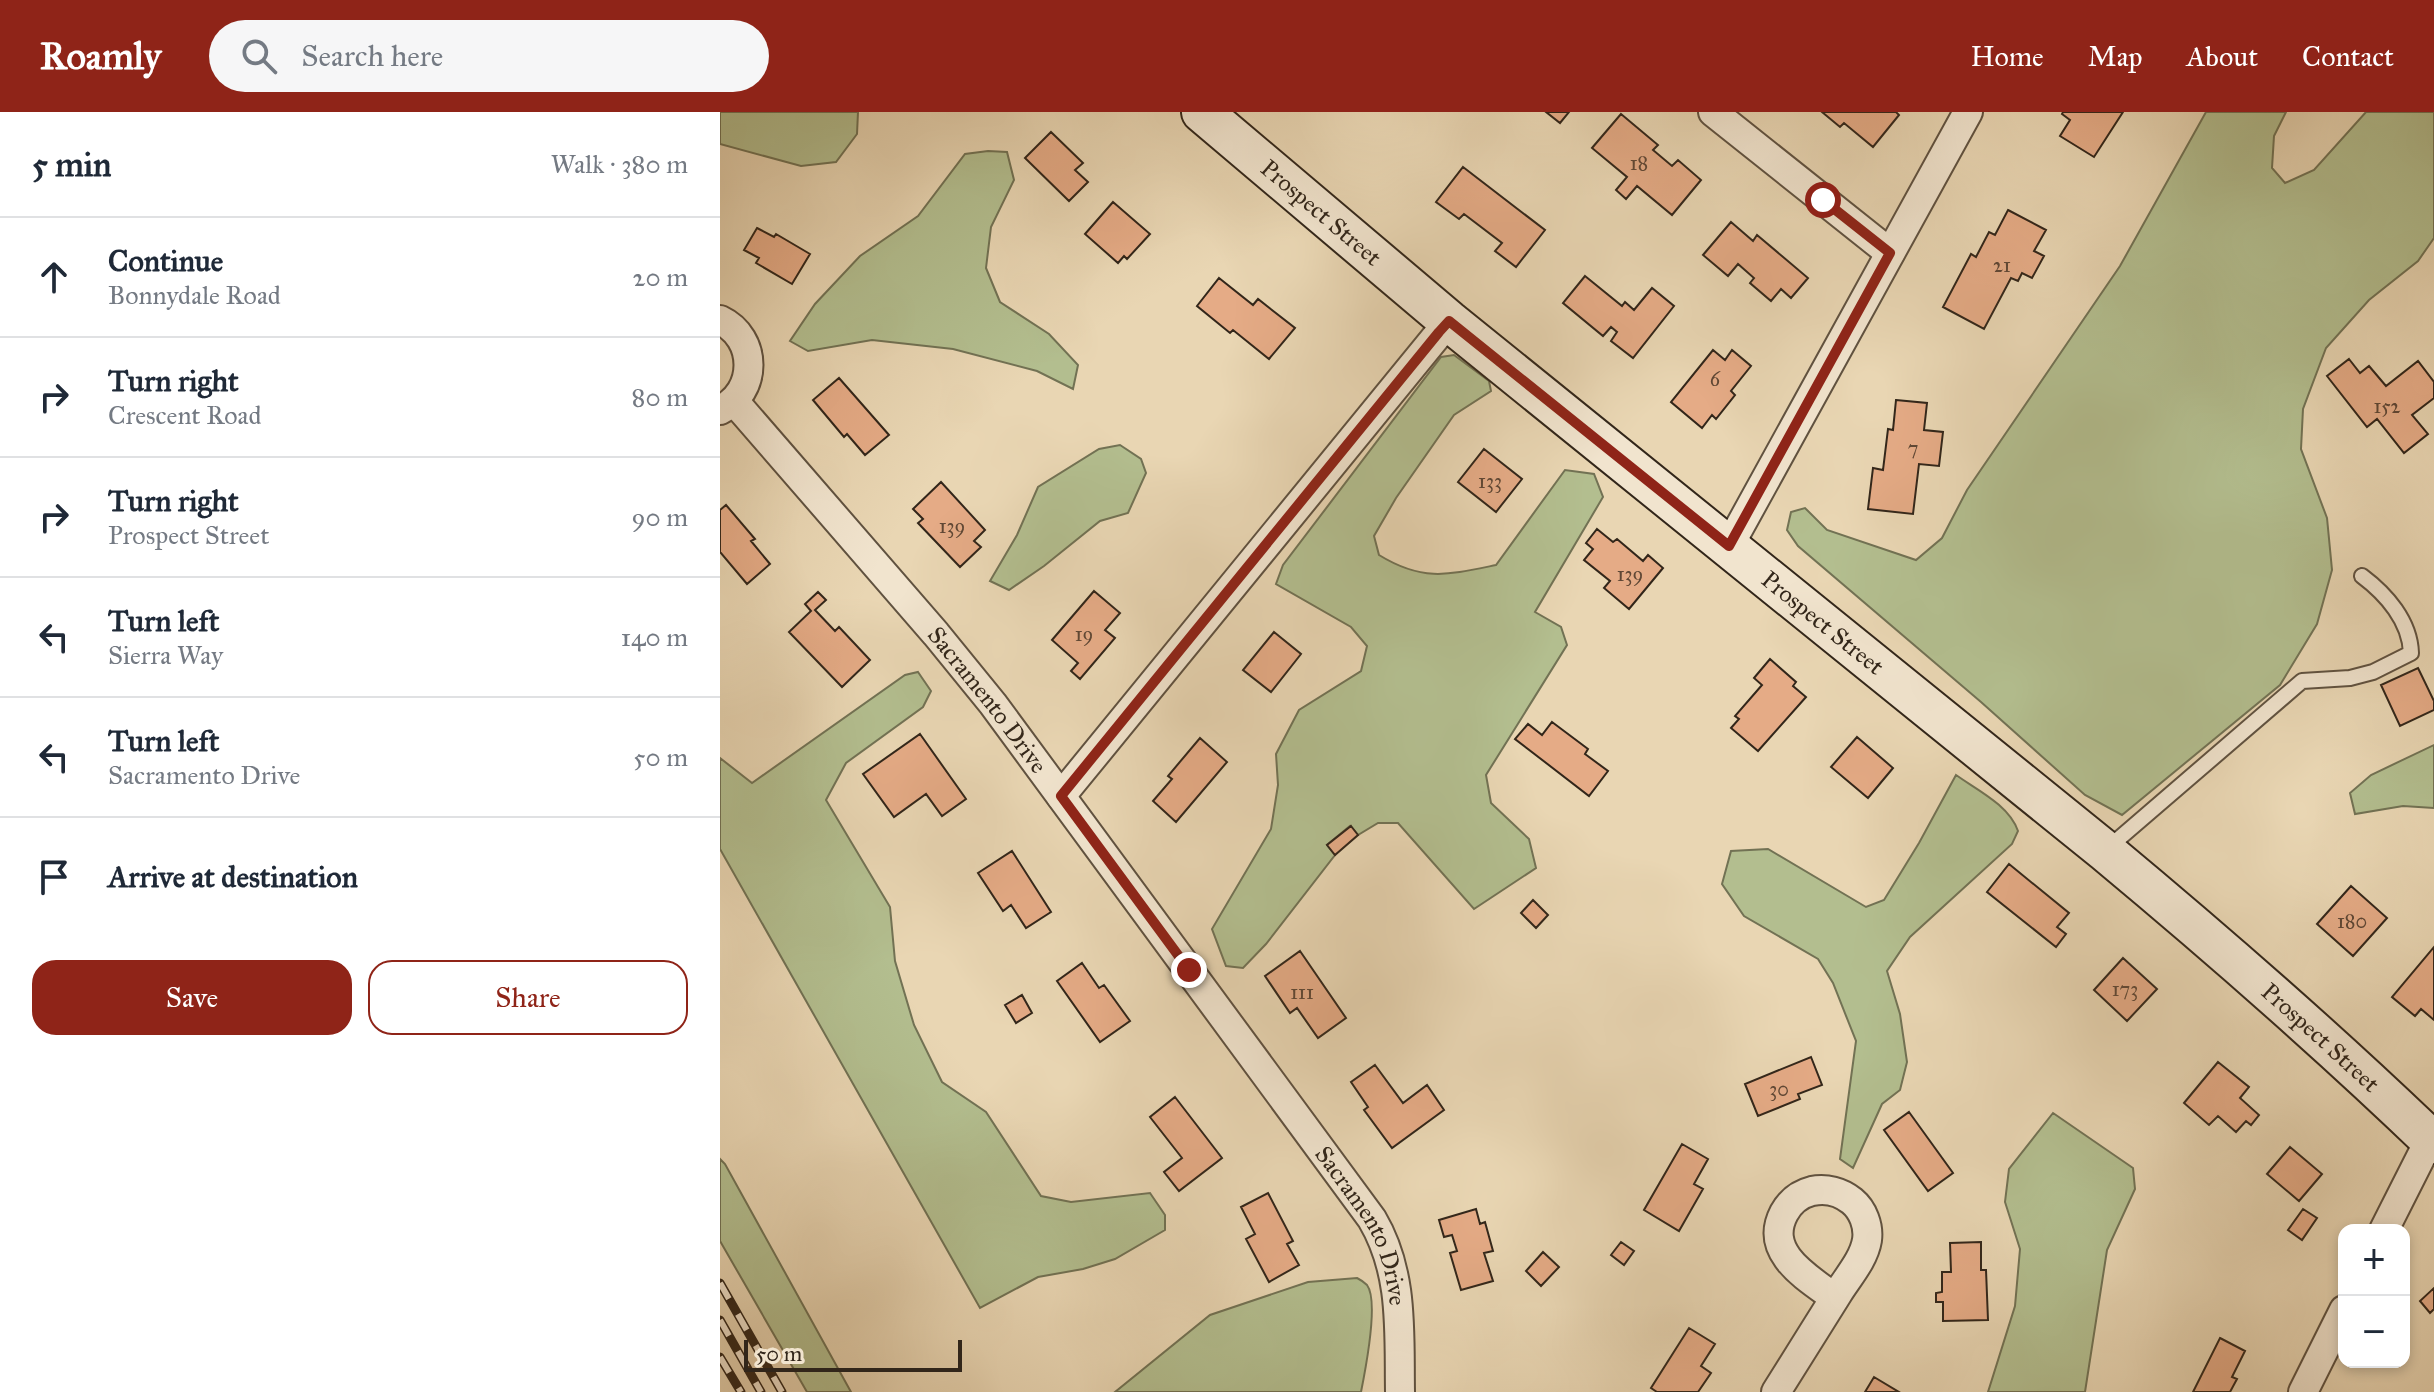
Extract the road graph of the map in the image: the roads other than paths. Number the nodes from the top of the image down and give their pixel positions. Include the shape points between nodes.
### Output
1 (1202, 112) edge
2 (1713, 112) edge
3 (1968, 112) edge
4 (1890, 253) junction
5 (720, 320) edge
6 (1449, 321) junction
7 (727, 406) edge
8 (1729, 546) junction
9 (2362, 576) dead end
10 (1061, 796) junction
11 (2105, 851) junction
12 (2432, 1141) edge
13 (2387, 1224) edge
14 (1835, 1298) dead end
15 (2338, 1322) edge
16 (1400, 1392) edge
17 (1776, 1392) edge
18 (2303, 1392) edge

1 - 6 main road, Prospect Street
2 - 4 street
3 - 4 street
4 - 8 street
5 - 7 street, Sacramento Drive via 742,339 749,361 746,382
6 - 8 main road, Prospect Street
6 - 10 street
7 - 10 street, Sacramento Drive via 936,634
8 - 11 main road, Prospect Street
9 - 11 lane via 2393,606 2411,640 2411,653 2350,678 2302,681
10 - 16 street, Sacramento Drive via 1384,1239 1399,1310
11 - 12 main road, Prospect Street
12 - 13 street
14 - 17 street
15 - 18 street

